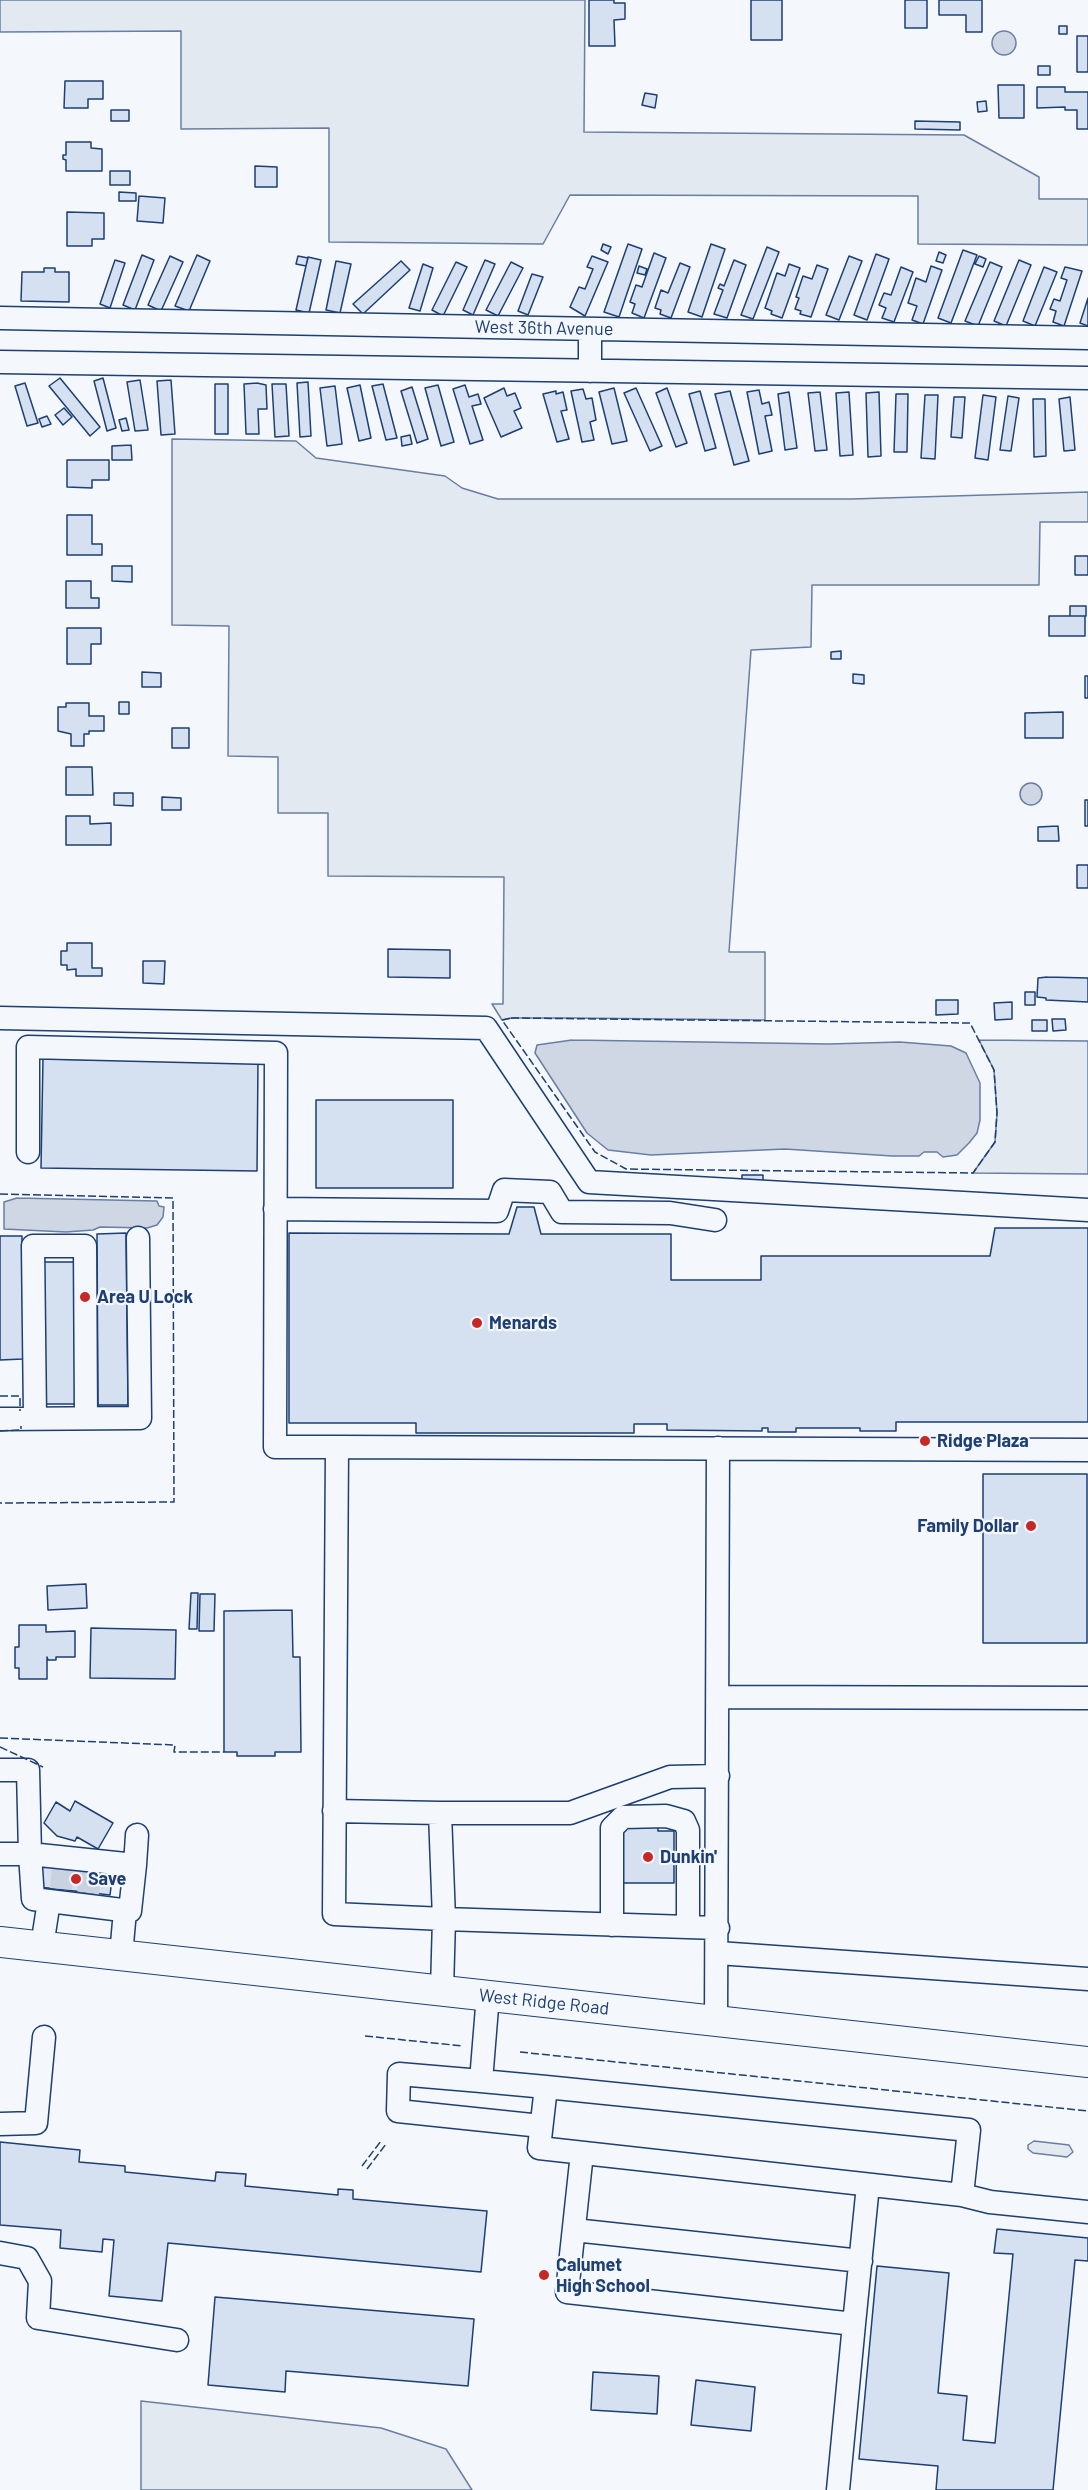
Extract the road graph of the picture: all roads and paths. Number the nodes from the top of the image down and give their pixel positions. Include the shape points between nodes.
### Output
1 (0, 318) edge
2 (590, 329) junction
3 (1088, 338) edge
4 (0, 362) edge
5 (590, 371) junction
6 (1088, 378) edge
7 (0, 1018) edge
8 (28, 1152) dead end
9 (275, 1209) junction
10 (1088, 1210) edge
11 (715, 1220) dead end
12 (138, 1238) dead end
13 (35, 1418) junction
14 (86, 1418) junction
15 (0, 1419) edge
16 (337, 1447) junction
17 (718, 1448) junction
18 (1088, 1450) edge
19 (718, 1697) junction
20 (1088, 1698) edge
21 (0, 1770) edge
22 (718, 1776) junction
23 (334, 1811) junction
24 (440, 1813) junction
25 (137, 1835) dead end
26 (0, 1854) edge
27 (30, 1854) junction
28 (135, 1865) junction
29 (59, 1883) junction
30 (125, 1911) junction
31 (444, 1919) junction
32 (612, 1925) junction
33 (688, 1928) junction
34 (718, 1928) junction
35 (0, 1942) edge
36 (42, 1946) junction
37 (718, 1953) junction
38 (120, 1955) junction
39 (1088, 1979) edge
40 (442, 1990) junction
41 (488, 1995) junction
42 (717, 2021) junction
43 (44, 2037) dead end
44 (1088, 2062) edge
45 (481, 2081) junction
46 (546, 2087) junction
47 (0, 2124) edge
48 (541, 2126) junction
49 (582, 2153) junction
50 (868, 2185) junction
51 (962, 2195) junction
52 (1088, 2212) edge
53 (574, 2230) junction
54 (0, 2253) edge
55 (861, 2261) junction
56 (854, 2324) junction
57 (177, 2340) dead end
58 (838, 2490) edge

1 - 2 street, West 36th Avenue
2 - 3 street, West 36th Avenue
2 - 5 street
4 - 5 street
5 - 6 street
7 - 10 street via 486,1028 589,1182
8 - 9 street via 28,1047 276,1053
9 - 11 street via 497,1211 504,1190 550,1192 562,1212 670,1213
9 - 16 street via 275,1446
12 - 14 street via 140,1418
13 - 14 street
13 - 14 street via 33,1246 85,1246
13 - 15 street
16 - 17 street
16 - 23 street
17 - 18 street
17 - 19 street
19 - 20 street
19 - 22 street
21 - 27 street via 28,1770
22 - 24 street via 670,1777 570,1813
22 - 34 street
23 - 24 street
23 - 31 street via 334,1914
24 - 31 street
25 - 28 street
26 - 27 street
27 - 29 street
27 - 29 street via 33,1899
28 - 29 street via 91,1865
28 - 30 street via 130,1911
29 - 30 street via 88,1899
29 - 36 street
30 - 38 street
31 - 32 street
31 - 40 street
32 - 33 street
32 - 33 street via 612,1828 623,1817 666,1816 684,1821 688,1830
33 - 34 street
34 - 37 street
35 - 36 main road, West Ridge Road
36 - 38 main road, West Ridge Road
37 - 39 street
37 - 42 street
38 - 40 main road, West Ridge Road
40 - 41 main road, West Ridge Road
41 - 42 main road, West Ridge Road
41 - 45 street
42 - 44 main road, West Ridge Road
43 - 47 street via 36,2123
45 - 46 street
45 - 48 street via 399,2074 398,2111
46 - 48 street
46 - 51 street via 969,2130
48 - 49 street via 538,2148
49 - 50 street
49 - 53 street
50 - 51 street
50 - 55 street
51 - 52 street via 990,2202
53 - 55 street
53 - 56 street via 567,2292
54 - 57 street via 27,2258 40,2281 38,2318
55 - 56 street
56 - 58 street

